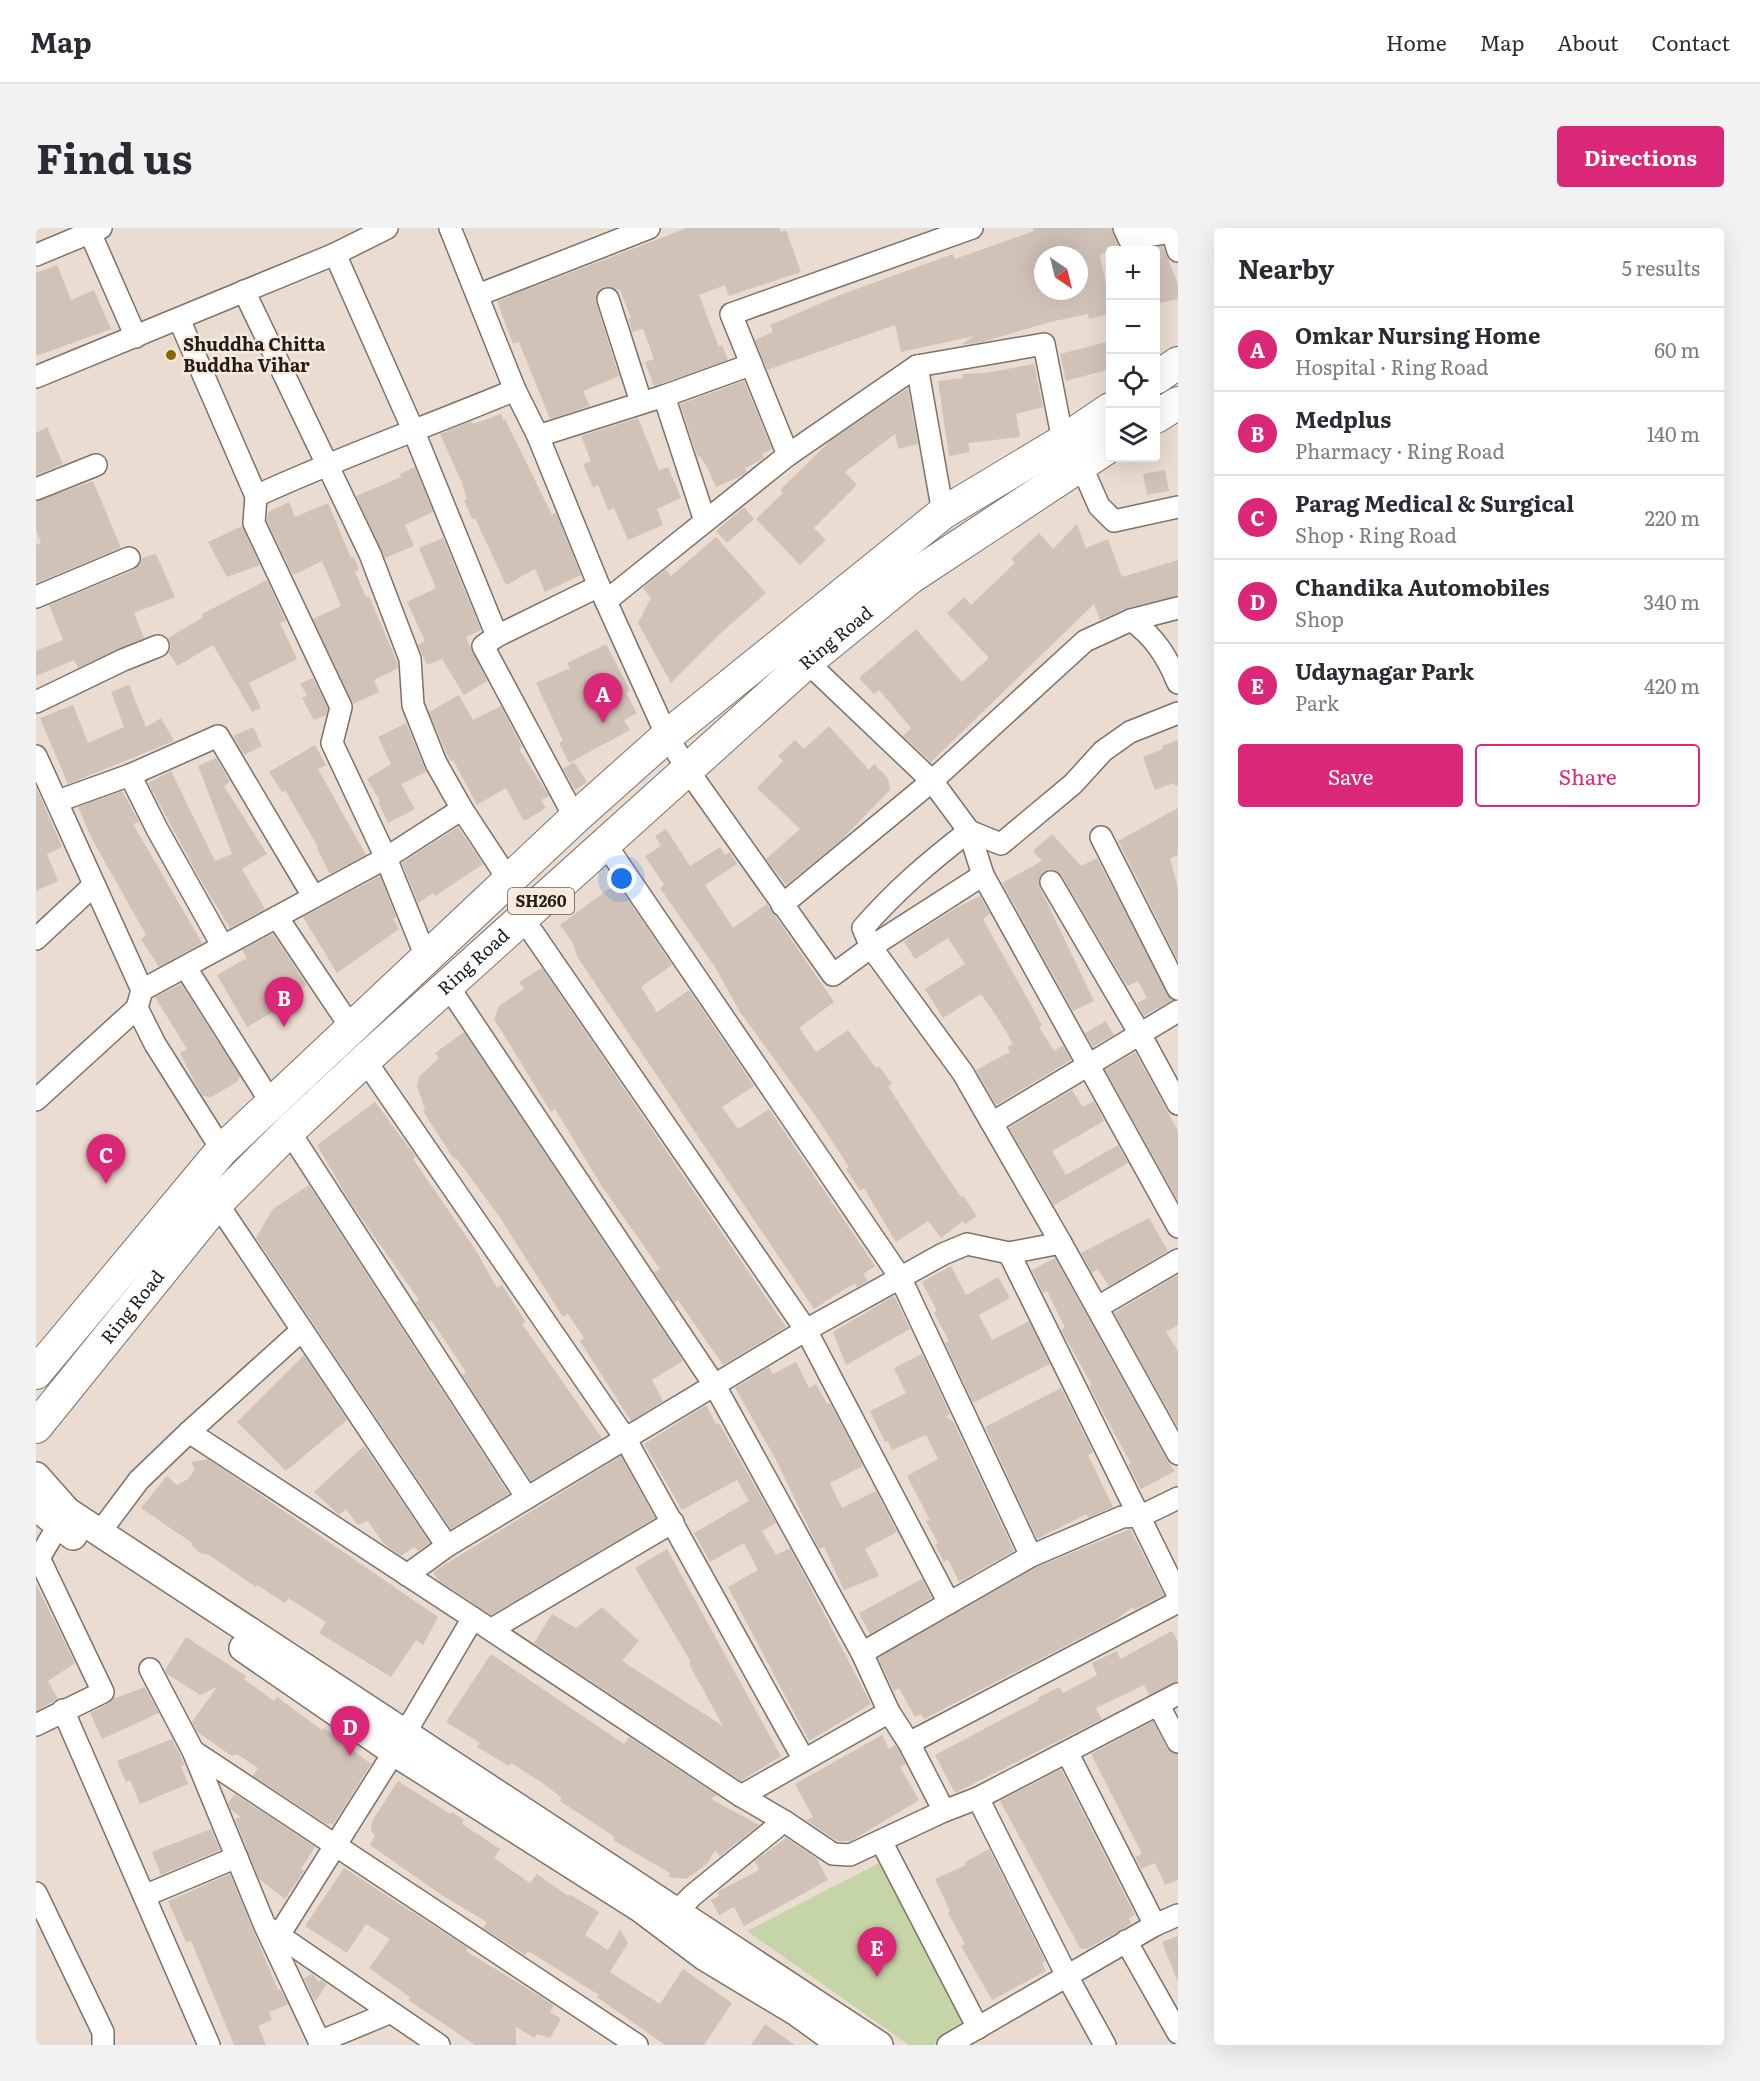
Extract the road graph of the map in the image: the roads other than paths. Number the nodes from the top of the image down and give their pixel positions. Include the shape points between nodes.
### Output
1 (387, 228) edge
2 (450, 228) edge
3 (649, 228) edge
4 (972, 228) edge
5 (1124, 228) edge
6 (93, 229) edge
7 (1176, 237) edge
8 (335, 254) junction
9 (36, 255) edge
10 (244, 291) junction
11 (478, 295) junction
12 (608, 299) dead end
13 (179, 319) junction
14 (136, 337) junction
15 (1178, 363) edge
16 (750, 365) junction
17 (917, 366) junction
18 (1160, 375) edge
19 (36, 377) edge
20 (515, 390) junction
21 (664, 396) junction
22 (641, 402) junction
23 (1178, 403) edge
24 (1106, 414) edge
25 (1160, 414) edge
26 (414, 432) junction
27 (538, 436) junction
28 (1106, 447) edge
29 (1072, 453) junction
30 (788, 455) junction
31 (325, 464) junction
32 (96, 465) dead end
33 (36, 489) edge
34 (256, 496) junction
35 (1178, 507) edge
36 (943, 513) junction
37 (705, 521) junction
38 (129, 558) dead end
39 (603, 593) junction
40 (36, 597) edge
41 (1178, 608) edge
42 (1131, 620) junction
43 (497, 636) junction
44 (158, 646) dead end
45 (807, 662) junction
46 (1178, 683) edge
47 (36, 702) edge
48 (1178, 713) edge
49 (667, 736) junction
50 (36, 756) edge
51 (687, 769) junction
52 (130, 775) junction
53 (932, 781) junction
54 (58, 801) junction
55 (462, 808) junction
56 (575, 818) junction
57 (969, 831) junction
58 (1101, 837) dead end
59 (606, 844) junction
60 (386, 858) junction
61 (983, 875) junction
62 (508, 879) junction
63 (1051, 882) dead end
64 (94, 885) junction
65 (313, 896) junction
66 (782, 905) junction
67 (277, 917) junction
68 (522, 917) junction
69 (36, 939) edge
70 (222, 945) junction
71 (871, 947) junction
72 (426, 957) junction
73 (186, 968) junction
74 (448, 986) junction
75 (1178, 989) edge
76 (139, 999) junction
77 (1178, 1011) edge
78 (352, 1029) junction
79 (1140, 1034) junction
80 (365, 1060) junction
81 (1086, 1064) junction
82 (36, 1100) edge
83 (272, 1104) junction
84 (1178, 1104) edge
85 (992, 1124) junction
86 (289, 1131) junction
87 (222, 1150) junction
88 (217, 1203) junction
89 (1178, 1227) edge
90 (1061, 1243) junction
91 (1009, 1253) junction
92 (1178, 1260) edge
93 (900, 1278) junction
94 (1098, 1307) junction
95 (302, 1329) junction
96 (806, 1330) junction
97 (36, 1373) edge
98 (716, 1386) junction
99 (36, 1427) edge
100 (189, 1431) junction
101 (625, 1438) junction
102 (1178, 1454) edge
103 (36, 1476) edge
104 (527, 1498) junction
105 (1178, 1498) edge
106 (36, 1507) edge
107 (1140, 1516) junction
108 (673, 1522) junction
109 (58, 1526) junction
110 (100, 1532) junction
111 (447, 1546) junction
112 (1031, 1556) junction
113 (407, 1575) junction
114 (1178, 1594) edge
115 (1178, 1602) edge
116 (949, 1603) junction
117 (473, 1618) junction
118 (492, 1629) junction
119 (862, 1653) junction
120 (150, 1669) dead end
121 (1178, 1694) edge
122 (1160, 1706) junction
123 (63, 1710) junction
124 (889, 1712) junction
125 (36, 1725) edge
126 (399, 1742) junction
127 (1178, 1742) edge
128 (909, 1743) junction
129 (193, 1751) junction
130 (1067, 1752) junction
131 (804, 1760) junction
132 (741, 1796) junction
133 (978, 1798) junction
134 (944, 1811) junction
135 (784, 1821) junction
136 (881, 1841) junction
137 (334, 1847) junction
138 (237, 1857) junction
139 (36, 1893) edge
140 (144, 1896) junction
141 (678, 1911) junction
142 (1178, 1916) edge
143 (1155, 1924) junction
144 (272, 1931) junction
145 (1126, 1941) junction
146 (1067, 1976) junction
147 (390, 2013) junction
148 (978, 2028) junction
149 (1178, 2033) edge
150 (320, 2043) edge
151 (102, 2045) edge
152 (209, 2045) edge
153 (439, 2045) edge
154 (637, 2045) edge
155 (842, 2045) edge
156 (879, 2045) edge
157 (948, 2045) edge
158 (1105, 2045) edge

1 - 8 street
2 - 11 street
3 - 11 street
4 - 16 street via 731,314
5 - 7 street via 1129,239
6 - 9 street
6 - 14 street
8 - 10 street
8 - 26 street
10 - 13 street
10 - 31 street
11 - 20 street
12 - 22 street
13 - 14 street
13 - 34 street
14 - 19 street
15 - 18 highway
16 - 21 street
16 - 30 street
17 - 29 street via 1044,344
17 - 30 street
17 - 36 street
20 - 26 street
20 - 27 street
21 - 22 street
21 - 37 street
22 - 27 street
23 - 25 highway
24 - 29 highway, Ring Road / SH260
26 - 31 street
26 - 43 street
27 - 39 street
28 - 29 highway, Ring Road / SH260
29 - 35 street via 1099,506 1114,521
29 - 36 highway, Ring Road / SH260
29 - 45 highway, Ring Road / SH260
30 - 37 street
31 - 34 street
31 - 55 street via 370,554 410,659 413,705 436,763
32 - 33 street
34 - 60 street via 254,523 341,707 332,743
36 - 49 highway, Ring Road / SH260
37 - 39 street
38 - 40 street
39 - 43 street
39 - 49 street
41 - 42 street
42 - 46 street via 1153,638
42 - 53 street via 1084,641
43 - 56 street via 483,646
44 - 47 street
45 - 51 highway, Ring Road / SH260
45 - 53 street
48 - 57 street via 1130,732 1102,751 1073,784 1001,844
49 - 51 street
49 - 56 highway, Ring Road / SH260
50 - 54 street
51 - 59 highway, Ring Road / SH260
51 - 66 street
52 - 54 street
52 - 65 street via 218,736
52 - 70 street
53 - 57 street
53 - 66 street
54 - 64 street
55 - 60 street
55 - 62 street
56 - 62 highway, Ring Road / SH260
57 - 61 street
57 - 71 street via 903,883 862,928
58 - 75 street
59 - 68 highway, Ring Road / SH260
59 - 93 street
60 - 65 street
60 - 72 street
61 - 71 street
61 - 81 street
62 - 72 highway, Ring Road / SH260
63 - 79 street
64 - 69 street
64 - 76 street
65 - 67 street
66 - 71 street via 833,975
67 - 70 street
67 - 78 street
68 - 74 highway, Ring Road / SH260
68 - 96 street
70 - 73 street
71 - 85 street via 963,1073
72 - 78 highway, Ring Road / SH260
73 - 76 street
73 - 83 street
74 - 80 highway, Ring Road / SH260
74 - 98 street
76 - 82 street
76 - 87 street via 155,1044
77 - 79 street
78 - 83 highway, Ring Road / SH260
79 - 81 street
79 - 84 street
80 - 86 highway, Ring Road / SH260
80 - 101 street
81 - 85 street
81 - 89 street
83 - 87 highway, Ring Road / SH260
85 - 90 street
86 - 88 highway, Ring Road / SH260
86 - 104 street
87 - 97 highway, Ring Road / SH260
88 - 95 street
88 - 99 highway, Ring Road / SH260
90 - 91 street
90 - 94 street
91 - 93 street via 967,1244
91 - 107 street
92 - 94 street
93 - 96 street
93 - 112 street
94 - 102 street
95 - 100 street
95 - 111 street
96 - 98 street
96 - 116 street
98 - 101 street
98 - 119 street
100 - 110 street via 139,1480
100 - 113 street
101 - 104 street
101 - 108 street
103 - 110 main road via 67,1511
104 - 111 street
105 - 107 street
106 - 109 main road
107 - 112 street via 1122,1516
107 - 114 street
108 - 118 street
108 - 131 street
109 - 123 street via 39,1558 103,1692
109 - 126 main road
110 - 126 main road
111 - 113 street
112 - 116 street
113 - 117 street
115 - 128 street
116 - 119 street
117 - 118 street
117 - 126 street
118 - 132 street
119 - 124 street
120 - 129 street
121 - 122 street
122 - 127 street
122 - 130 street
123 - 125 street
123 - 140 street
124 - 128 street
124 - 131 street
126 - 137 street
126 - 141 main road
126 - 155 main road via 705,1957 798,2013
128 - 134 street
129 - 137 street
129 - 138 street
130 - 133 street
130 - 143 street
131 - 132 street
132 - 135 street
133 - 134 street
133 - 146 street
134 - 136 street
135 - 136 street via 833,1854 850,1855
135 - 141 street via 693,1894
136 - 148 street
137 - 144 street
137 - 154 street
138 - 140 street
138 - 144 street
139 - 151 street via 104,2032
140 - 152 street
141 - 156 main road
142 - 143 street
143 - 145 street
144 - 147 street
144 - 150 street
145 - 146 street
145 - 149 street
146 - 148 street
146 - 158 street
147 - 150 street
147 - 153 street
148 - 157 street

